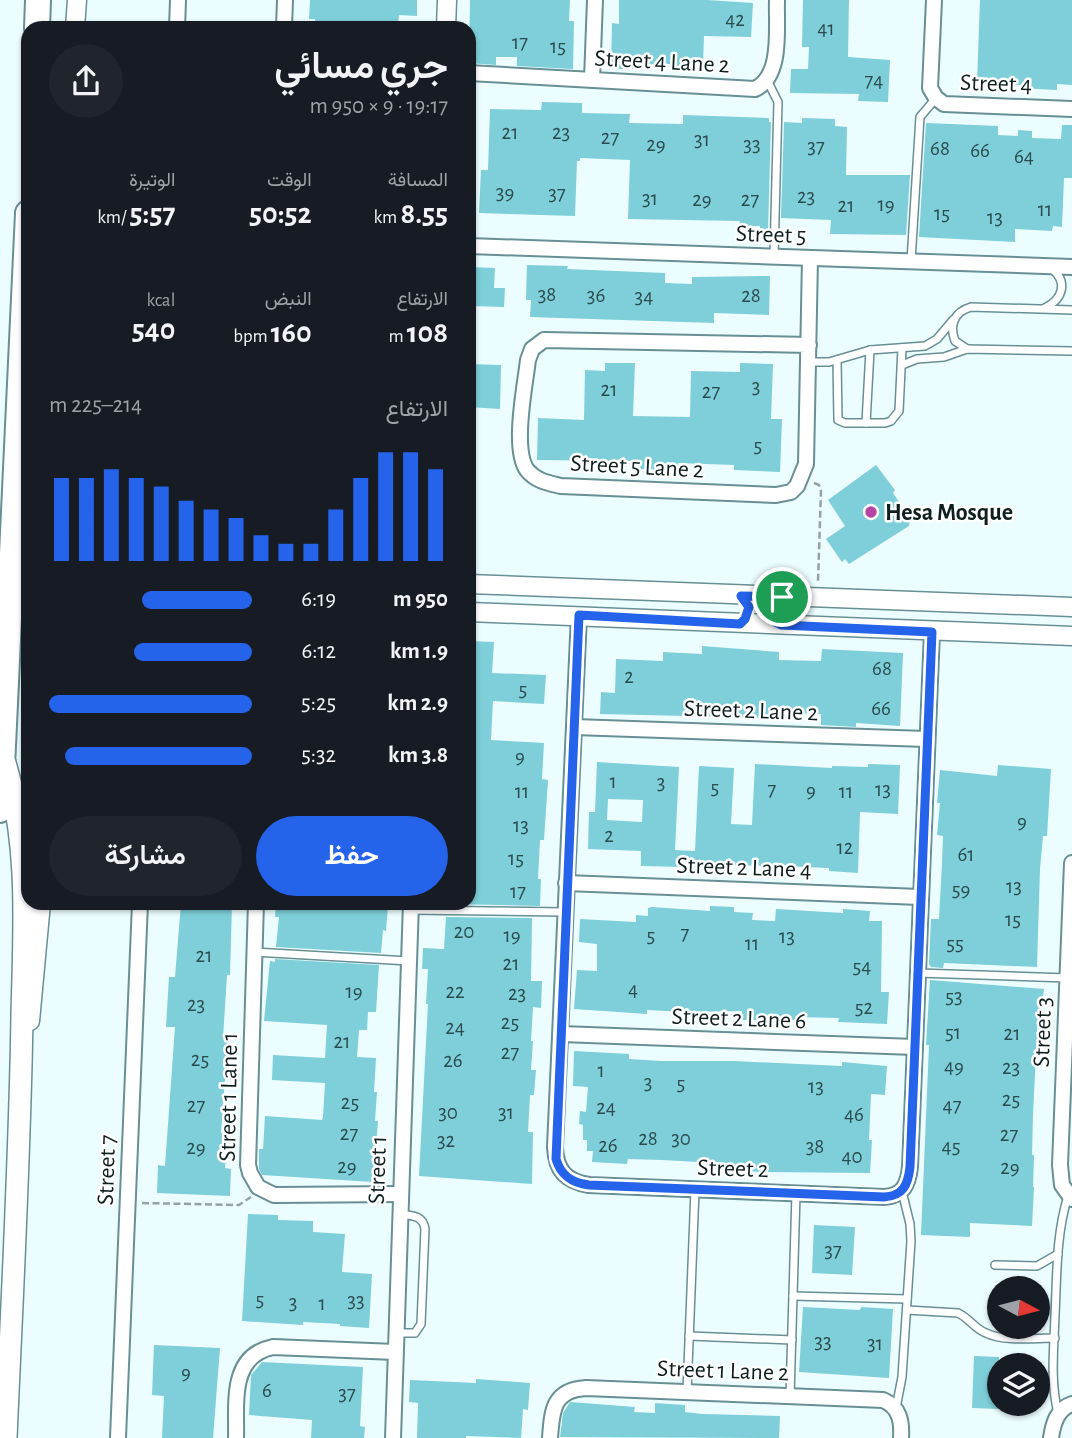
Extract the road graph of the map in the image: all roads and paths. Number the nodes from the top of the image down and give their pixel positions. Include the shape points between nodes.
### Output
1 (38, 0) edge
2 (77, 0) edge
3 (178, 0) edge
4 (285, 0) edge
5 (447, 0) edge
6 (594, 0) edge
7 (777, 0) edge
8 (934, 0) edge
9 (37, 21) edge
10 (76, 21) edge
11 (177, 21) edge
12 (284, 21) edge
13 (446, 21) edge
14 (476, 73) edge
15 (592, 80) junction
16 (767, 80) junction
17 (936, 98) junction
18 (1072, 109) edge
19 (476, 246) edge
20 (774, 256) junction
21 (810, 258) junction
22 (911, 261) junction
23 (1047, 266) junction
24 (1072, 267) edge
25 (1041, 309) junction
26 (1072, 310) edge
27 (954, 319) junction
28 (809, 345) junction
29 (902, 348) junction
30 (967, 349) junction
31 (870, 350) junction
32 (1072, 351) edge
33 (836, 360) junction
34 (809, 362) junction
35 (21, 364) edge
36 (902, 365) junction
37 (866, 423) junction
38 (802, 479) junction
39 (476, 584) edge
40 (741, 596) junction
41 (782, 597) junction
42 (818, 598) junction
43 (1072, 607) edge
44 (476, 612) edge
45 (579, 615) junction
46 (740, 624) junction
47 (781, 625) junction
48 (932, 632) junction
49 (1072, 636) edge
50 (574, 727) junction
51 (926, 740) junction
52 (3, 754) junction
53 (0, 810) edge
54 (21, 835) edge
55 (1072, 863) edge
56 (566, 883) junction
57 (920, 897) junction
58 (476, 909) edge
59 (22, 910) edge
60 (40, 910) edge
61 (139, 910) edge
62 (256, 910) edge
63 (411, 910) edge
64 (565, 912) junction
65 (254, 952) junction
66 (409, 961) junction
67 (917, 973) junction
68 (1067, 978) junction
69 (561, 1034) junction
70 (915, 1047) junction
71 (21, 1087) junction
72 (258, 1186) junction
73 (695, 1190) junction
74 (902, 1191) junction
75 (401, 1194) junction
76 (796, 1194) junction
77 (1070, 1197) edge
78 (128, 1203) junction
79 (400, 1214) junction
80 (1058, 1254) junction
81 (995, 1265) dead end
82 (793, 1296) junction
83 (907, 1299) junction
84 (907, 1310) junction
85 (396, 1333) junction
86 (689, 1336) junction
87 (1055, 1338) junction
88 (792, 1340) junction
89 (396, 1352) junction
90 (687, 1392) junction
91 (790, 1396) junction
92 (1072, 1404) edge
93 (896, 1408) junction
94 (1058, 1414) junction
95 (6, 1438) edge
96 (118, 1438) edge
97 (236, 1438) edge
98 (393, 1438) edge
99 (550, 1438) edge
100 (901, 1438) edge
101 (1051, 1438) edge

1 - 9 highway
2 - 10 street
3 - 11 street
4 - 12 street
5 - 13 street
6 - 15 street
7 - 16 street via 774,64
8 - 17 street, Street 4 via 930,88
14 - 15 street, Street 4 Lane 2
15 - 16 street, Street 4 Lane 2 via 755,89
16 - 20 lane via 778,102
17 - 18 street, Street 4 via 944,104
17 - 22 lane via 920,117
19 - 20 street, Street 5
20 - 21 street, Street 5
21 - 22 street, Street 5
21 - 28 street
22 - 23 street, Street 5
23 - 24 street, Street 5
23 - 25 lane via 1063,285 1056,301
25 - 26 lane
25 - 27 lane via 971,307
27 - 29 lane via 930,344
27 - 30 lane via 955,341
28 - 34 street
28 - 38 street, Street 5 Lane 2 via 544,340 532,349 528,360 520,442 528,471 561,486 776,495 791,492
29 - 31 lane
29 - 36 lane
30 - 32 lane
30 - 36 lane
31 - 33 lane
31 - 37 lane
33 - 34 lane
33 - 37 lane via 838,420
34 - 38 street
35 - 52 highway
36 - 37 lane via 896,416 885,424
38 - 42 path via 819,485 821,491
39 - 40 street
40 - 41 street
40 - 46 street via 749,607
41 - 42 street
41 - 47 street via 770,611
42 - 43 street
44 - 45 street
45 - 46 street
45 - 50 street, Street 2
46 - 47 street
47 - 48 street
48 - 49 street
48 - 51 street
50 - 51 street, Street 2 Lane 2
50 - 56 street, Street 2
51 - 57 street
52 - 53 highway
52 - 54 main road
55 - 68 street, Street 3
56 - 57 street, Street 2 Lane 4
56 - 64 street, Street 2
57 - 67 street
58 - 64 lane
59 - 71 main road
60 - 71 street
61 - 78 street, Street 7
62 - 65 street, Street 1 Lane 1
63 - 66 street, Street 1
64 - 69 street, Street 2
65 - 66 lane
65 - 72 street, Street 1 Lane 1 via 248,1165
66 - 75 street, Street 1
67 - 68 lane
67 - 70 street
68 - 77 street, Street 3 via 1060,1165 1062,1185
69 - 70 street, Street 2 Lane 6
69 - 73 street, Street 2 via 555,1147 561,1172 589,1185
70 - 74 street via 910,1167
71 - 95 main road
72 - 75 street, Street 1 Lane 1 via 268,1194 282,1196
72 - 78 path via 239,1205
73 - 76 street, Street 2
73 - 86 lane
74 - 76 street, Street 2 via 884,1197
74 - 83 lane via 911,1241
75 - 79 street, Street 1
76 - 82 lane
77 - 80 lane
78 - 96 street, Street 7
79 - 85 street, Street 1
79 - 85 lane via 421,1218 425,1229 421,1324 415,1333
80 - 81 lane via 1037,1266
80 - 87 lane
82 - 83 lane
82 - 88 lane
83 - 84 lane
84 - 87 lane via 963,1315 990,1335
84 - 93 lane
85 - 89 street, Street 1
86 - 88 lane
86 - 90 lane
87 - 94 lane
88 - 91 lane
89 - 97 street via 262,1349 240,1373
89 - 98 street, Street 1
90 - 91 street, Street 1 Lane 2
90 - 99 street, Street 1 Lane 2 via 574,1389 560,1396 553,1409
91 - 93 street, Street 1 Lane 2 via 878,1399
92 - 94 street
93 - 100 street
94 - 101 street

